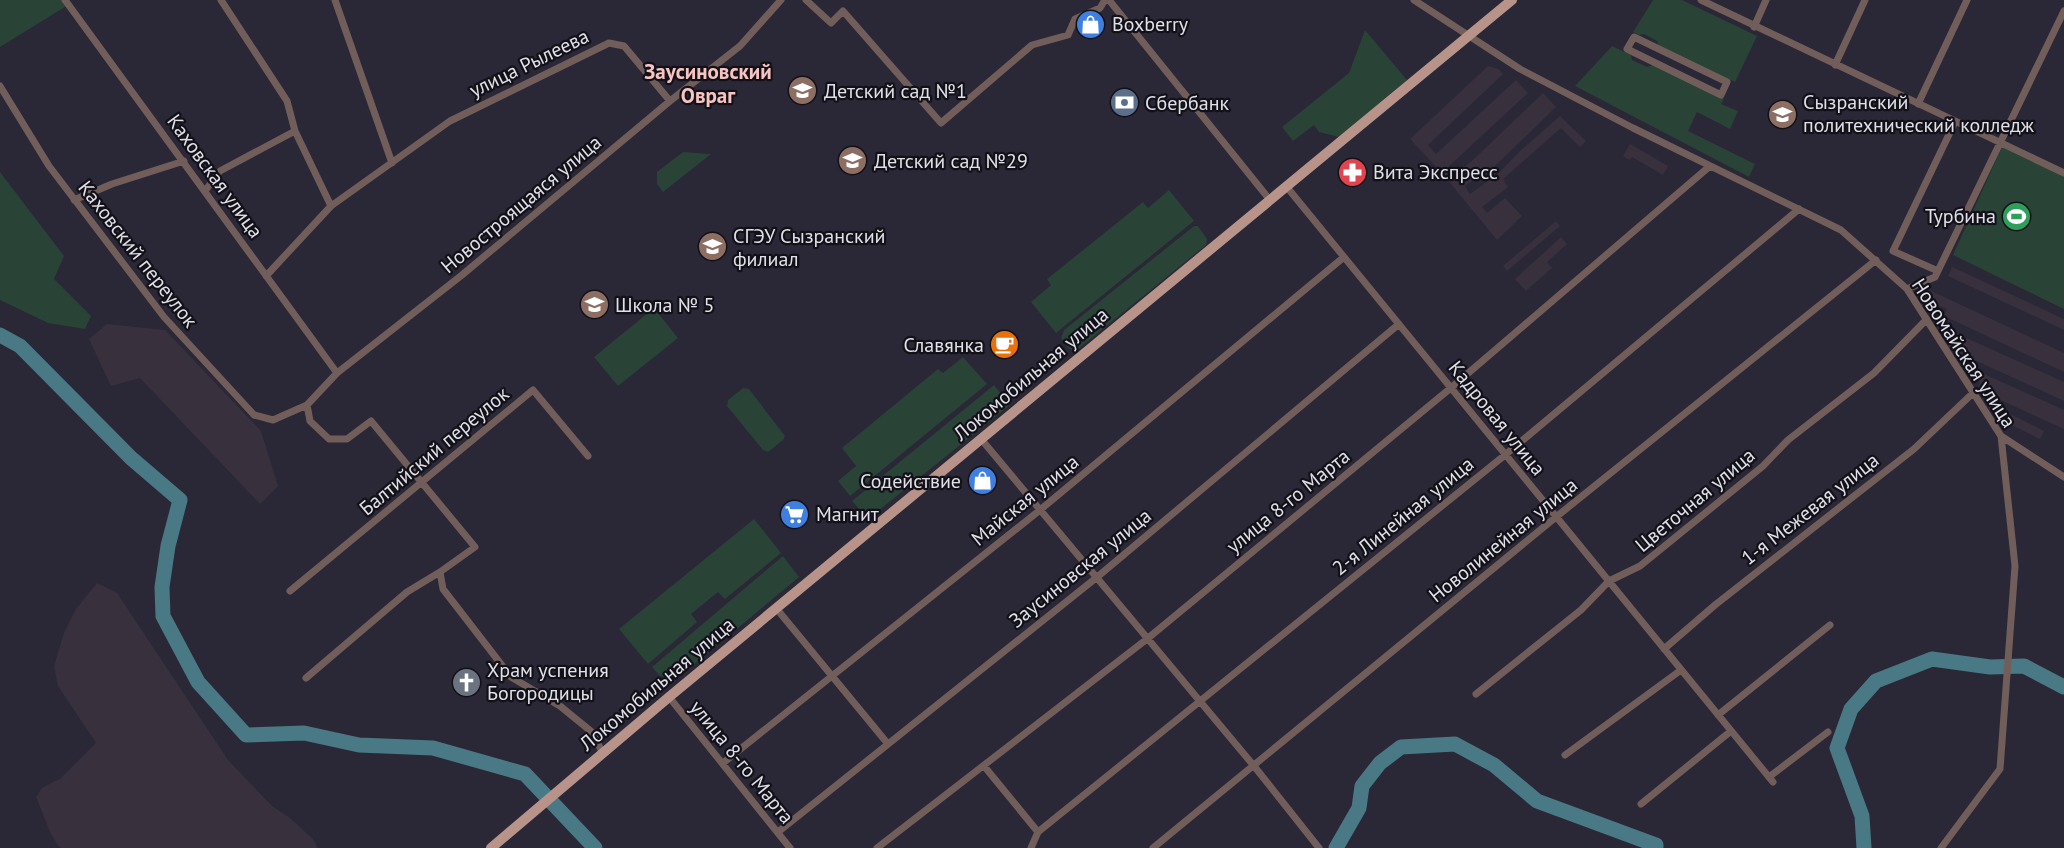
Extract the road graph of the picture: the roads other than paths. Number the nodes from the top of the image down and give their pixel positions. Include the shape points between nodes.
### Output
1 (65, 0) edge
2 (221, 0) edge
3 (335, 0) edge
4 (781, 0) edge
5 (806, 0) edge
6 (1105, 0) edge
7 (1109, 0) edge
8 (1414, 0) edge
9 (1512, 0) edge
10 (1701, 0) edge
11 (1766, 0) edge
12 (1865, 0) edge
13 (1967, 0) edge
14 (2064, 11) edge
15 (1754, 27) junction
16 (1468, 36) junction
17 (1658, 49) junction
18 (1653, 62) junction
19 (1835, 65) junction
20 (0, 86) edge
21 (670, 101) junction
22 (1918, 104) junction
23 (1955, 122) junction
24 (295, 131) junction
25 (1999, 142) junction
26 (184, 161) junction
27 (392, 162) junction
28 (1710, 166) junction
29 (2064, 173) edge
30 (1286, 186) junction
31 (205, 191) junction
32 (75, 200) junction
33 (1270, 200) junction
34 (331, 206) junction
35 (1799, 209) junction
36 (1344, 257) junction
37 (1876, 260) junction
38 (1938, 271) junction
39 (266, 276) junction
40 (1907, 289) junction
41 (1926, 319) junction
42 (1399, 324) junction
43 (336, 374) junction
44 (1452, 387) junction
45 (1973, 393) junction
46 (308, 405) junction
47 (273, 420) joint
48 (2001, 436) junction
49 (981, 439) junction
50 (1505, 455) junction
51 (588, 456) dead end
52 (2064, 477) edge
53 (422, 482) junction
54 (1040, 510) junction
55 (1556, 517) junction
56 (440, 572) junction
57 (1096, 578) junction
58 (1609, 581) junction
59 (290, 591) dead end
60 (776, 608) junction
61 (1830, 625) dead end
62 (1147, 639) junction
63 (1664, 649) junction
64 (1681, 670) junction
65 (833, 675) junction
66 (306, 678) dead end
67 (1476, 694) dead end
68 (669, 697) junction
69 (1199, 701) junction
70 (1718, 714) junction
71 (1731, 732) junction
72 (1828, 732) dead end
73 (888, 744) junction
74 (603, 754) junction
75 (1565, 754) dead end
76 (723, 764) junction
77 (984, 766) junction
78 (1254, 766) junction
79 (1641, 804) dead end
80 (777, 832) junction
81 (1038, 832) junction
82 (889, 845) edge
83 (491, 848) edge
84 (790, 848) edge
85 (877, 848) edge
86 (1030, 848) edge
87 (1153, 848) edge
88 (1319, 848) edge
89 (1941, 848) edge

1 - 26 street, Каховская улица
2 - 24 street via 287,101
3 - 27 street
4 - 21 street, Новостроящаяся улица via 740,46
5 - 6 street via 831,23 843,10 941,123 1032,45 1068,35 1075,19 1100,8
7 - 33 street
8 - 16 street, Новомайская улица
9 - 16 main road, Локомобильная улица
10 - 15 street
11 - 15 street
12 - 19 street
13 - 22 street
14 - 25 street
15 - 19 street
16 - 28 street, Новомайская улица via 1520,69
16 - 30 main road, Локомобильная улица
17 - 18 street
17 - 18 street via 1634,37 1627,49
17 - 18 street via 1727,82 1721,95
19 - 22 street
20 - 32 street, Каховский переулок via 49,166
21 - 27 street, улица Рылеева via 624,46 609,43 450,121
21 - 43 street, Новостроящаяся улица via 462,275
22 - 23 street
23 - 25 street
23 - 38 street via 1893,251
24 - 31 street via 220,171
24 - 34 street
25 - 29 street
25 - 38 street
26 - 31 street, Каховская улица
26 - 32 street
27 - 34 street, улица Рылеева
28 - 35 street, Новомайская улица
28 - 44 street, улица 8-го Марта
30 - 33 main road, Локомобильная улица
30 - 36 street, Кадровая улица
31 - 39 street, Каховская улица
32 - 47 street, Каховский переулок via 164,317 254,415
33 - 49 main road, Локомобильная улица
34 - 39 street, улица Рылеева
35 - 37 street, Новомайская улица via 1841,230
35 - 50 street, 2-я Линейная улица
36 - 42 street, Кадровая улица
36 - 54 street, Майская улица
37 - 40 street, Новомайская улица
37 - 55 street, Новолинейная улица
38 - 40 street via 1935,277
39 - 43 street, Каховская улица
40 - 41 street, Новомайская улица
41 - 45 street, Новомайская улица
41 - 58 street, Цветочная улица via 1874,372 1788,440 1763,466 1640,566
42 - 44 street, Кадровая улица
42 - 57 street, Заусиновская улица
43 - 46 street, Новостроящаяся улица
44 - 50 street, Кадровая улица
44 - 62 street, улица 8-го Марта
45 - 48 street, Новомайская улица
45 - 63 street, 1-я Межевая улица via 1914,449
46 - 47 street, Новостроящаяся улица
46 - 53 street via 310,421 329,439 347,439 371,421
48 - 52 street
48 - 89 street, Новомайская улица via 2015,566 2000,769
49 - 54 street
49 - 60 main road, Локомобильная улица
50 - 55 street, Кадровая улица
50 - 69 street, 2-я Линейная улица
51 - 53 street, Балтийский переулок via 533,390
53 - 56 street via 475,547
53 - 59 street, Балтийский переулок
54 - 57 street
54 - 65 street, Майская улица
55 - 58 street, Кадровая улица
55 - 78 street, Новолинейная улица
56 - 66 street via 406,592
56 - 74 street via 443,589 511,677 560,706 593,733
57 - 62 street
57 - 73 street, Заусиновская улица
58 - 63 street, Кадровая улица
58 - 67 street, Цветочная улица via 1581,610
60 - 65 street
60 - 68 main road, Локомобильная улица
61 - 70 street
62 - 69 street
62 - 77 street, улица 8-го Марта
63 - 64 street, Кадровая улица
64 - 70 street, Кадровая улица
64 - 75 street
65 - 73 street
65 - 76 street, Майская улица
68 - 74 main road, Локомобильная улица
68 - 76 street, улица 8-го Марта
69 - 78 street
69 - 81 street, 2-я Линейная улица
70 - 71 street, Кадровая улица
71 - 72 street, Кадровая улица via 1771,779
71 - 79 street
73 - 80 street, Заусиновская улица
74 - 83 main road, Локомобильная улица
76 - 80 street, улица 8-го Марта
77 - 81 street
77 - 82 street, улица 8-го Марта
78 - 87 street, Новолинейная улица
78 - 88 street
80 - 84 street, улица 8-го Марта
81 - 86 street, 2-я Линейная улица
82 - 85 street, улица 8-го Марта

